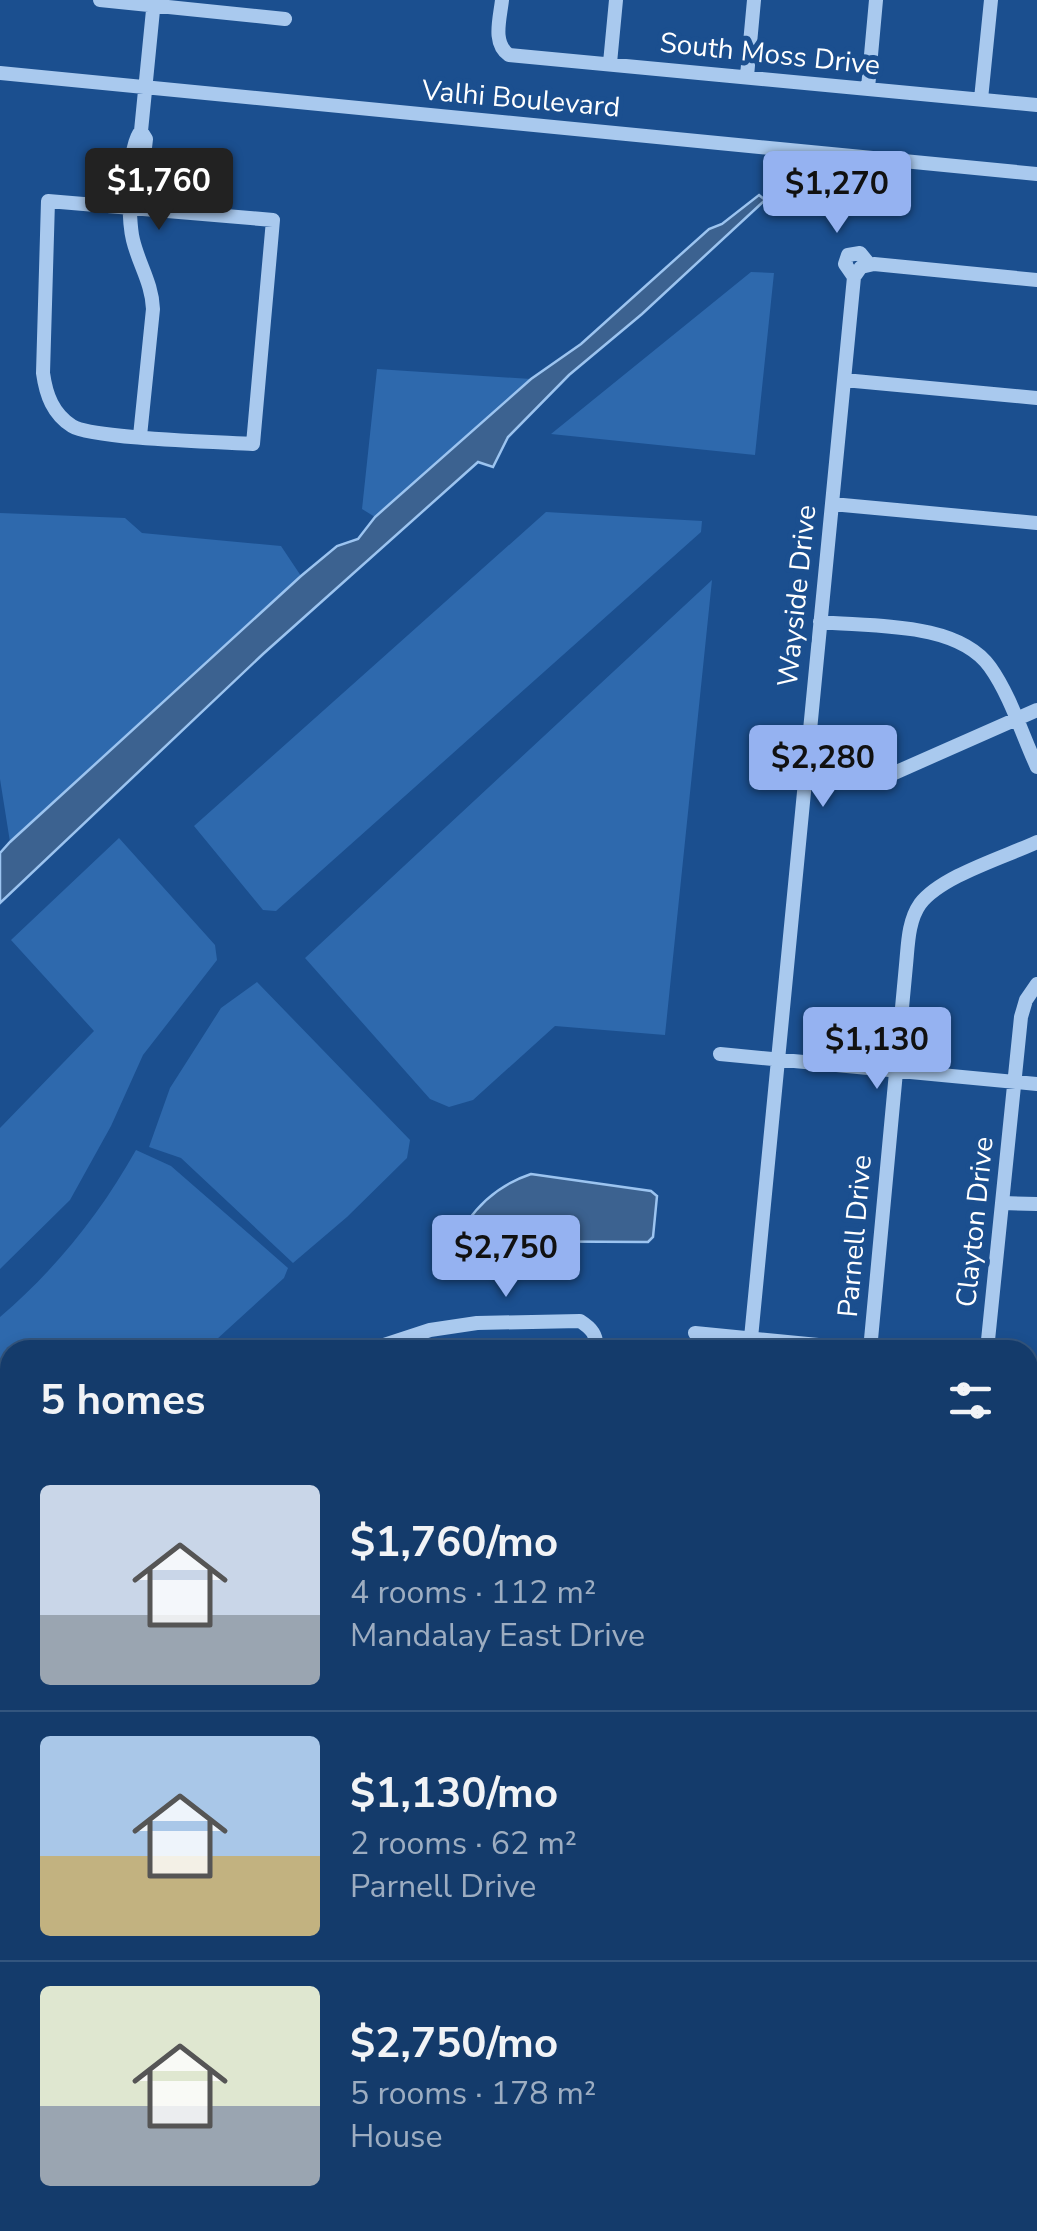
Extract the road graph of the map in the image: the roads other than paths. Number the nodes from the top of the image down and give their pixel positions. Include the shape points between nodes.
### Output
1 (100, 0) edge
2 (502, 0) edge
3 (616, 0) edge
4 (754, 0) edge
5 (876, 0) edge
6 (990, 0) edge
7 (154, 2) edge
8 (285, 19) dead end
9 (610, 63) junction
10 (0, 73) edge
11 (747, 76) junction
12 (144, 88) junction
13 (868, 88) junction
14 (981, 100) junction
15 (1037, 105) edge
16 (1037, 174) edge
17 (132, 208) junction
18 (1037, 280) edge
19 (844, 380) junction
20 (1037, 398) edge
21 (140, 436) junction
22 (832, 504) junction
23 (1037, 523) edge
24 (820, 622) junction
25 (1037, 710) edge
26 (1016, 719) junction
27 (1037, 766) edge
28 (806, 769) junction
29 (1037, 842) edge
30 (1037, 984) edge
31 (720, 1054) dead end
32 (777, 1060) junction
33 (896, 1072) junction
34 (1013, 1083) junction
35 (1037, 1084) edge
36 (1002, 1203) junction
37 (1037, 1204) edge
38 (695, 1333) dead end
39 (751, 1338) junction
40 (400, 1340) edge
41 (597, 1340) edge
42 (771, 1340) edge
43 (871, 1340) edge
44 (989, 1340) edge

1 - 7 street
2 - 9 street, South Moss Drive via 498,38 509,55
3 - 9 street
4 - 11 street
5 - 13 street
6 - 14 street
7 - 8 street
7 - 12 street
9 - 11 street, South Moss Drive
10 - 12 street, Valhi Boulevard
11 - 13 street, South Moss Drive
12 - 16 street, Valhi Boulevard
12 - 17 street via 146,139 139,200
13 - 14 street, South Moss Drive
14 - 15 street, South Moss Drive
17 - 21 street via 132,239 152,288 153,309
17 - 21 street via 48,201 43,373 56,412 84,432
17 - 21 street via 274,220 253,444
18 - 19 street, Wayside Drive via 869,264 860,253 848,255 844,264 854,278
19 - 20 street
19 - 22 street, Wayside Drive
22 - 23 street
22 - 24 street, Wayside Drive
24 - 26 street via 962,641 990,666
24 - 28 street, Wayside Drive
25 - 26 street
26 - 27 street
26 - 28 street via 892,774
28 - 32 street, Wayside Drive
29 - 33 street, Parnell Drive via 946,884 920,904 911,925
30 - 34 street, Clayton Drive via 1021,1018
31 - 32 street
32 - 33 street
32 - 39 street, Wayside Drive
33 - 34 street
33 - 43 street, Parnell Drive
34 - 35 street
34 - 36 street, Clayton Drive
36 - 37 street
36 - 44 street, Clayton Drive
38 - 39 street
39 - 42 street
40 - 41 street via 477,1323 580,1321

